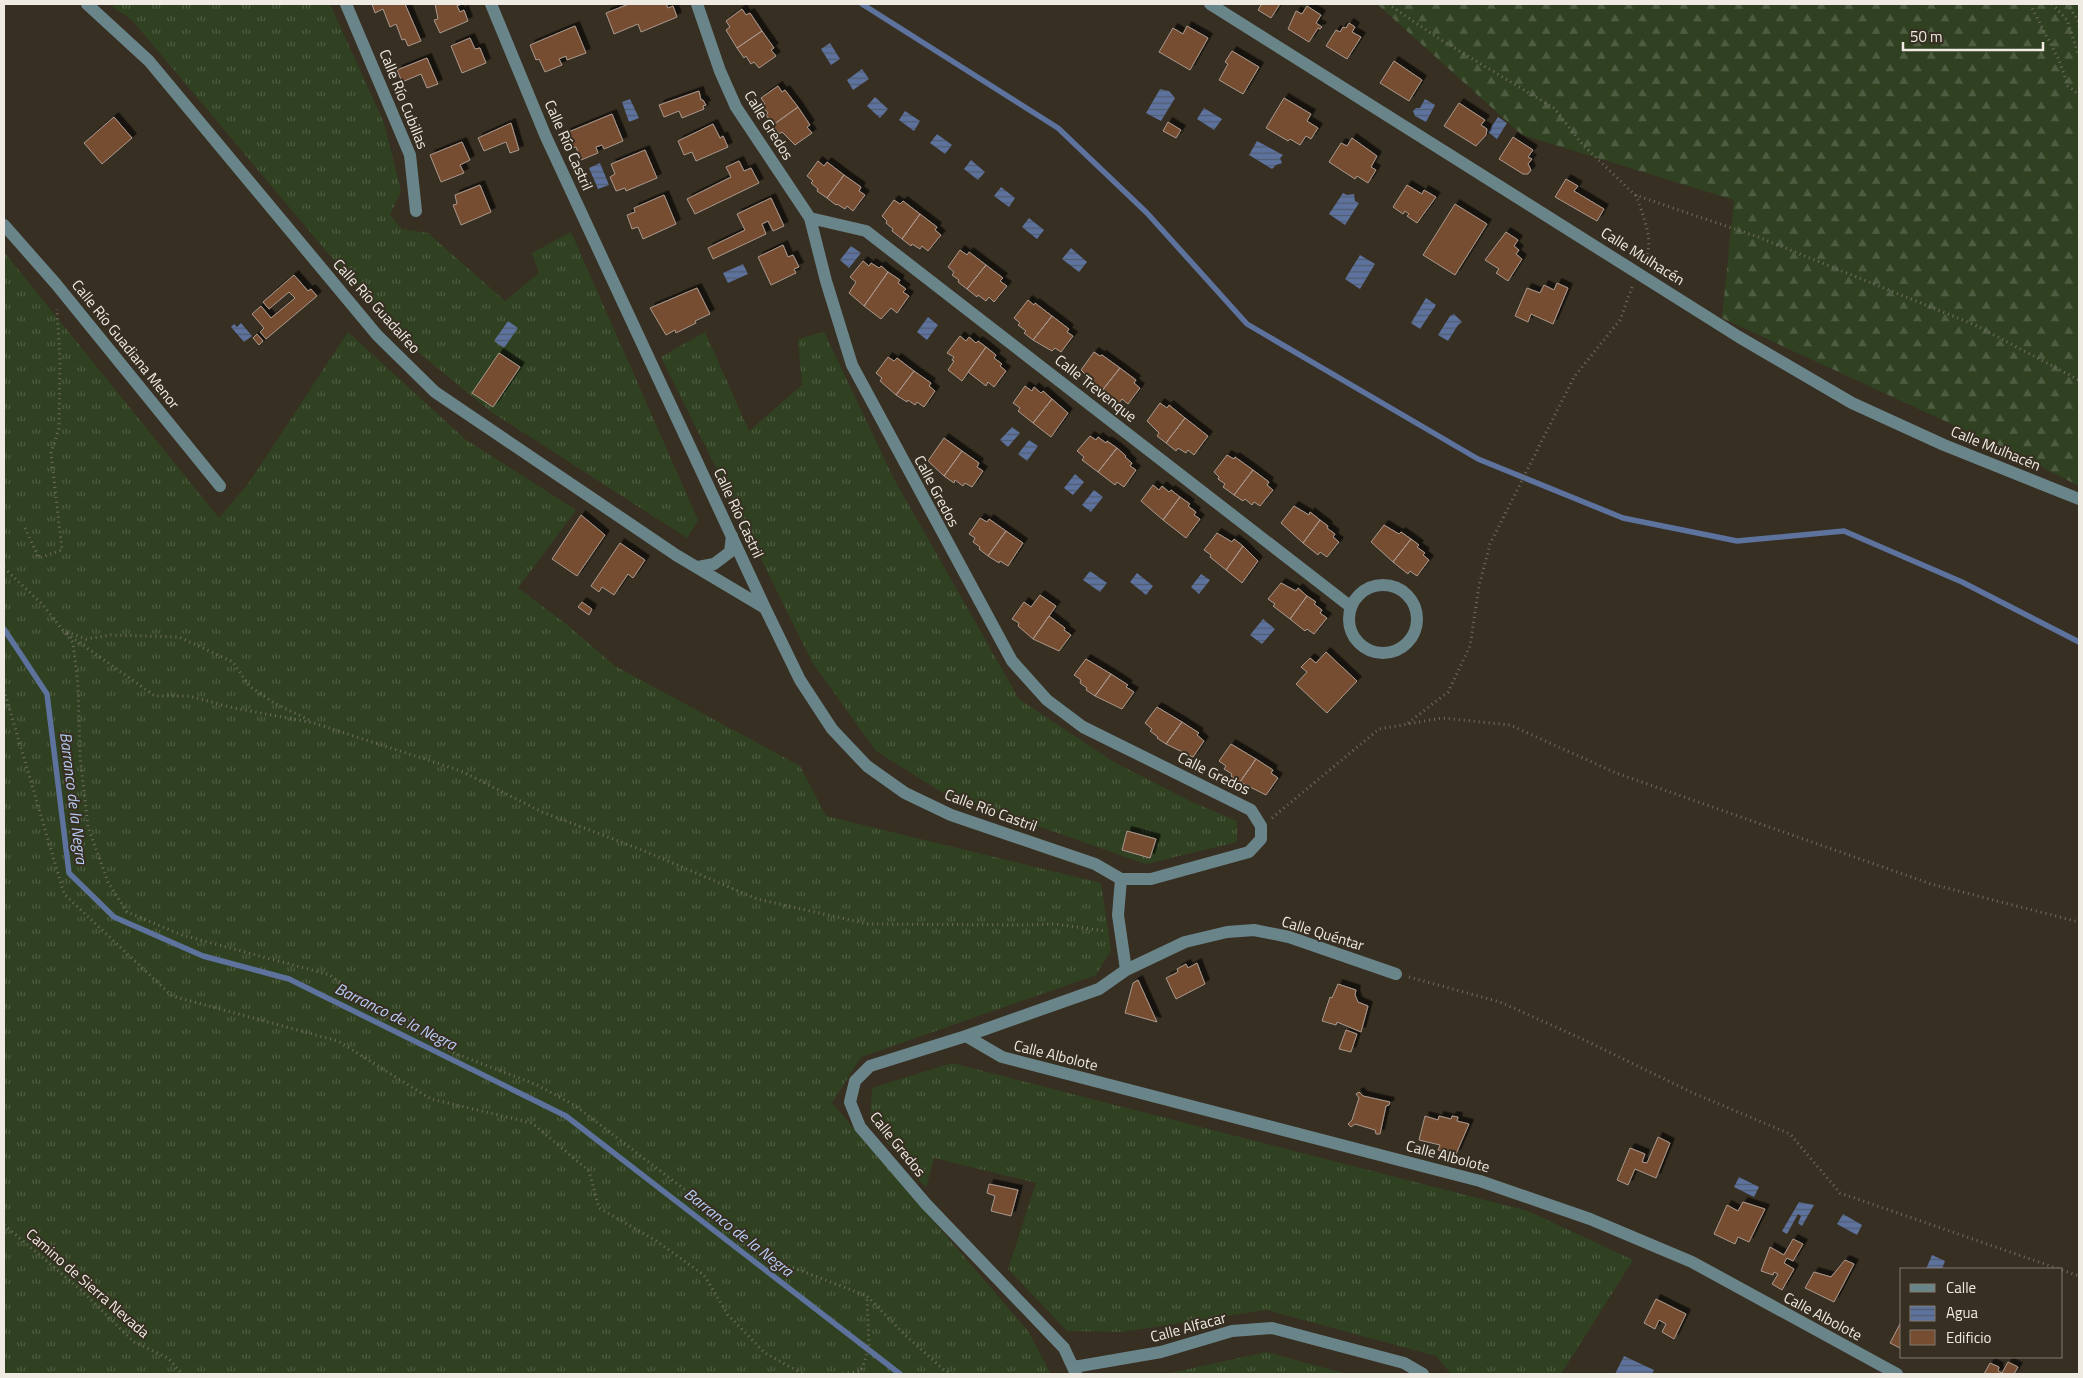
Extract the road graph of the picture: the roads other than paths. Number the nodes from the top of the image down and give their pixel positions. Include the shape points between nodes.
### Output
1 (87, 4) edge
2 (346, 4) edge
3 (491, 4) edge
4 (697, 4) edge
5 (1210, 4) edge
6 (416, 211) dead end
7 (810, 218) junction
8 (4, 225) edge
9 (220, 486) dead end
10 (2079, 498) edge
11 (732, 536) junction
12 (698, 567) junction
13 (1352, 607) junction
14 (765, 608) junction
15 (1121, 879) junction
16 (1126, 970) junction
17 (1396, 974) road end
18 (966, 1036) junction
19 (1075, 1371) edge
20 (1423, 1374) edge
21 (1898, 1374) edge

1 - 12 street, Calle Río Guadalfeo via 149,61 377,335 435,392
2 - 6 street, Calle Río Cubillas via 410,155
3 - 11 street, Calle Río Castril via 546,137
4 - 7 street, Calle Gredos via 736,107
5 - 10 street, Calle Mulhacén via 1739,336 1852,403 1944,445
7 - 13 street, Calle Trevenque via 866,231
7 - 15 street, Calle Gredos via 852,365 1012,661 1047,700 1082,727 1251,810 1261,826 1261,839 1249,852 1151,880
8 - 9 street, Calle Río Guadiana Menor
11 - 12 street via 730,552 714,564
11 - 14 street, Calle Río Castril
12 - 14 street, Calle Río Guadalfeo
13 - 13 street via 1349,618 1351,630 1365,648 1376,652 1399,649 1414,633 1417,623 1413,602 1397,588 1387,585 1366,589
14 - 15 street, Calle Río Castril via 800,680 832,729 867,766 905,793 951,815 1095,864
15 - 16 street via 1118,915
16 - 17 street, Calle Quéntar via 1185,942 1227,932 1254,930 1288,937
16 - 18 street, Calle Gredos via 1099,989
18 - 19 street, Calle Gredos via 870,1066 855,1081 850,1102 860,1127 926,1204 1064,1348
18 - 21 street, Calle Albolote via 1002,1058 1480,1181 1590,1219 1692,1262
19 - 20 street, Calle Alfacar via 1161,1352 1232,1331 1272,1328 1404,1363

